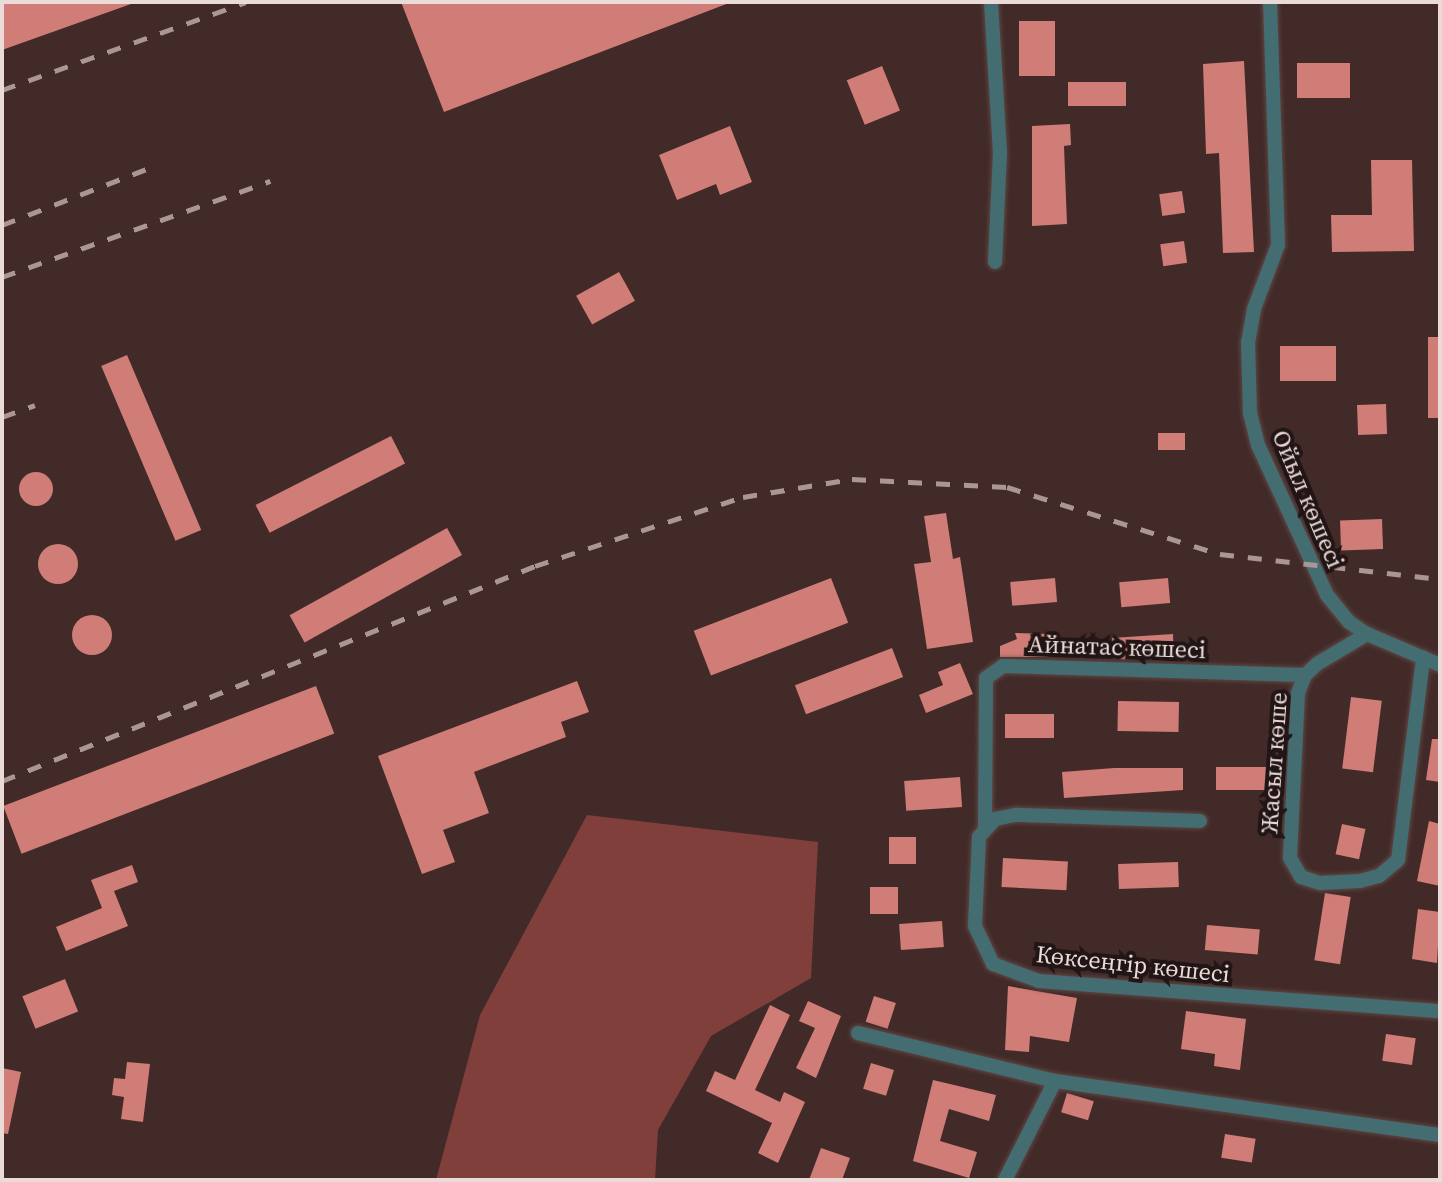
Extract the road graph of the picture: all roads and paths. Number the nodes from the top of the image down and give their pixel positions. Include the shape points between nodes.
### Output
1 (991, 2) edge
2 (1270, 2) edge
3 (995, 262) dead end
4 (1367, 634) junction
5 (1423, 658) junction
6 (1440, 665) edge
7 (1305, 675) junction
8 (1200, 821) dead end
9 (985, 828) junction
10 (1440, 1011) edge
11 (858, 1033) dead end
12 (1055, 1081) junction
13 (1440, 1135) edge
14 (1005, 1180) edge

1 - 3 street via 1000,152
2 - 4 street, Ойыл көшесі via 1278,245 1254,309 1248,342 1250,413 1267,470 1308,563 1342,613
4 - 5 street, Ойыл көшесі
4 - 7 street, Жасыл көше
5 - 6 street, Ойыл көшесі
5 - 7 street, Жасыл көше via 1398,860 1379,876 1360,881 1320,883 1301,877 1290,858 1298,693
7 - 9 street, Айнатас көшесі via 1003,666 986,678
8 - 9 street via 1015,815
9 - 10 street, Көксеңгір көшесі via 978,849 975,926 993,964 1039,981
11 - 12 street
12 - 13 street
12 - 14 street

